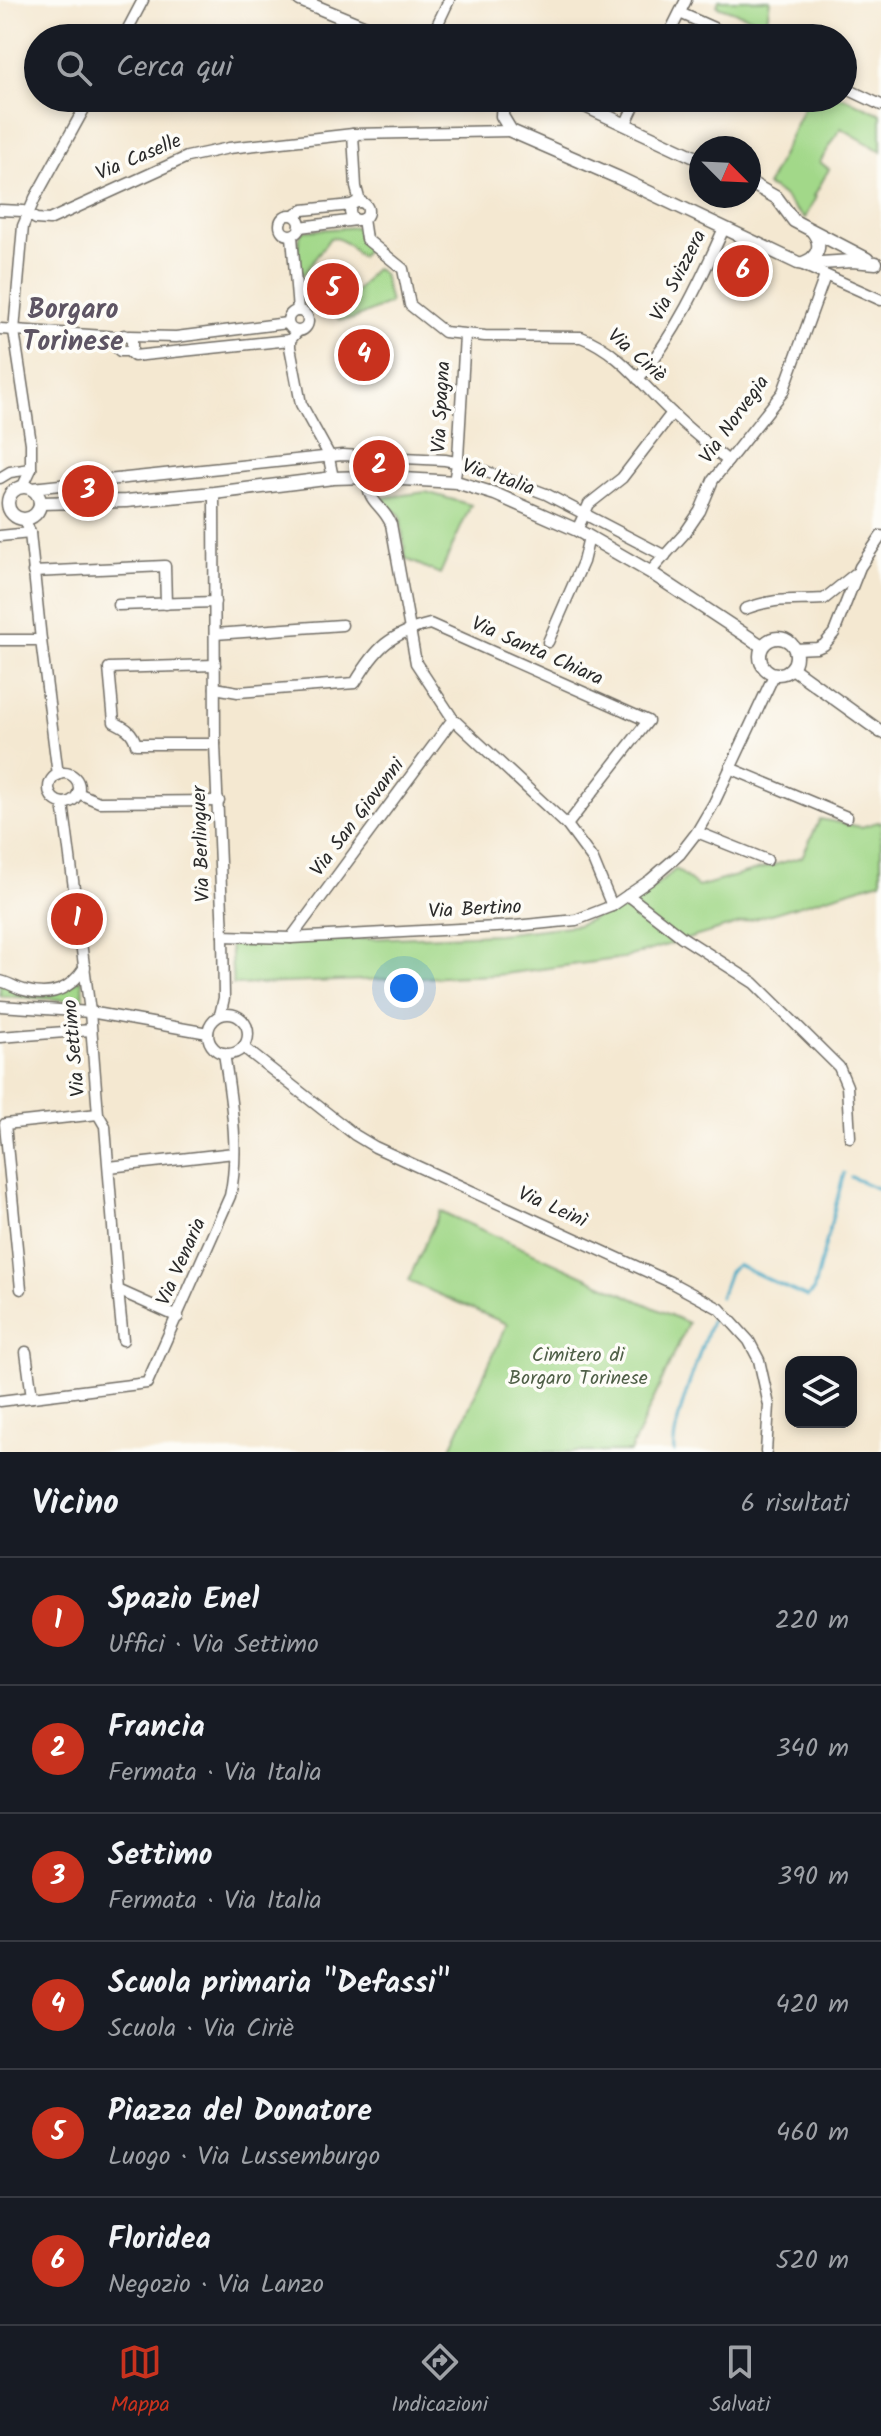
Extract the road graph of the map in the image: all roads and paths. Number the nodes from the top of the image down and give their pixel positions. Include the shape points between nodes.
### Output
1 (143, 0) edge
2 (300, 0) edge
3 (449, 0) edge
4 (686, 0) edge
5 (680, 13) junction
6 (130, 24) edge
7 (358, 24) edge
8 (438, 24) edge
9 (674, 24) edge
10 (705, 24) edge
11 (857, 94) edge
12 (881, 105) edge
13 (82, 112) edge
14 (502, 112) edge
15 (598, 112) edge
16 (631, 112) edge
17 (625, 125) junction
18 (511, 131) junction
19 (353, 134) junction
20 (689, 154) edge
21 (761, 189) edge
22 (356, 204) junction
23 (0, 210) edge
24 (28, 213) junction
25 (293, 215) junction
26 (360, 220) junction
27 (724, 228) junction
28 (296, 231) junction
29 (813, 232) junction
30 (798, 263) junction
31 (878, 264) edge
32 (825, 276) junction
33 (881, 300) edge
34 (298, 311) junction
35 (287, 323) junction
36 (0, 329) edge
37 (14, 331) junction
38 (465, 335) junction
39 (124, 336) junction
40 (293, 336) junction
41 (638, 379) junction
42 (672, 413) junction
43 (329, 456) junction
44 (728, 461) junction
45 (457, 462) junction
46 (31, 469) junction
47 (367, 477) junction
48 (0, 478) edge
49 (333, 478) junction
50 (454, 482) junction
51 (28, 487) junction
52 (214, 493) junction
53 (40, 503) junction
54 (4, 506) edge
55 (584, 514) junction
56 (25, 519) junction
57 (577, 530) junction
58 (30, 533) junction
59 (0, 536) edge
60 (881, 536) edge
61 (589, 537) junction
62 (665, 556) junction
63 (33, 572) junction
64 (650, 572) junction
65 (857, 573) junction
66 (215, 602) junction
67 (166, 604) junction
68 (118, 605) dead end
69 (745, 609) dead end
70 (342, 625) dead end
71 (410, 629) junction
72 (215, 634) junction
73 (0, 640) edge
74 (41, 640) junction
75 (548, 642) dead end
76 (762, 646) junction
77 (795, 649) junction
78 (215, 665) junction
79 (792, 668) junction
80 (774, 675) junction
81 (215, 688) junction
82 (453, 719) junction
83 (881, 732) edge
84 (215, 744) junction
85 (730, 768) junction
86 (58, 775) junction
87 (78, 793) junction
88 (219, 801) junction
89 (63, 803) junction
90 (847, 817) dead end
91 (567, 825) junction
92 (697, 832) junction
93 (767, 860) dead end
94 (628, 895) junction
95 (612, 906) junction
96 (223, 936) junction
97 (291, 938) junction
98 (85, 967) junction
99 (0, 981) edge
100 (0, 1006) edge
101 (90, 1012) junction
102 (225, 1014) junction
103 (91, 1030) junction
104 (208, 1033) junction
105 (0, 1037) edge
106 (243, 1047) junction
107 (224, 1053) junction
108 (98, 1114) junction
109 (850, 1137) dead end
110 (234, 1153) junction
111 (109, 1167) junction
112 (21, 1289) dead end
113 (118, 1290) junction
114 (178, 1317) junction
115 (123, 1340) dead end
116 (26, 1352) dead end
117 (32, 1397) junction
118 (0, 1401) edge
119 (766, 1452) edge

1 - 6 street
2 - 7 street
3 - 8 street
4 - 5 street
5 - 9 street
5 - 10 street
11 - 12 street
13 - 24 street
14 - 18 street
15 - 17 street
16 - 17 street
17 - 20 street
18 - 19 street, Via Caselle
18 - 27 street, Via Caselle
19 - 22 street
19 - 24 street, Via Caselle via 187,157 56,217 42,220
21 - 29 street
22 - 25 street
22 - 26 street via 368,209
23 - 24 street, Via Caselle
24 - 37 street
25 - 28 street via 299,221
25 - 28 street via 280,223 282,233
26 - 28 street
26 - 38 street, Via Ciriè via 366,239 403,269 410,305 444,332
27 - 30 street, Via Caselle
27 - 41 street, Via Svizzera via 676,324
28 - 34 street
29 - 30 street via 817,253
29 - 31 street
30 - 31 street
30 - 32 street
32 - 33 street
32 - 44 street, Via Norvegia via 783,392
34 - 35 street
34 - 40 street via 308,322
35 - 39 street via 176,337
35 - 40 street
36 - 37 street
37 - 39 street
37 - 46 street
38 - 41 street, Via Ciriè via 581,337 607,349
38 - 45 street, Via Spagna
39 - 40 street via 133,344 128,351 134,356
40 - 43 street via 301,404
41 - 42 street, Via Ciriè
42 - 44 street, Via Ciriè
42 - 55 street via 622,478
43 - 45 street, Via Italia
43 - 49 street
43 - 51 street, Via Italia
44 - 62 street, Via Norvegia via 700,511
45 - 50 street, Via Spagna
45 - 55 street, Via Italia via 546,494
46 - 48 street
46 - 51 street
47 - 49 street, Via Italia
47 - 50 street, Via Italia
47 - 71 street via 370,497 391,524
49 - 52 street, Via Italia
50 - 57 street, Via Italia
51 - 53 street
51 - 54 street via 13,490
52 - 53 street, Via Italia
52 - 66 street, Via Berlinguer
53 - 56 street
54 - 56 street
55 - 57 street
55 - 62 street, Via Italia
56 - 58 street
57 - 61 street, Via Italia
58 - 59 street
58 - 63 street
60 - 65 street
61 - 64 street, Via Italia
61 - 75 street
62 - 64 street, Via Norvegia
63 - 67 street via 165,566
63 - 74 street
64 - 76 street, Via Italia
65 - 69 street via 824,599 787,598
65 - 77 street via 834,633 817,648
66 - 67 street
66 - 72 street, Via Berlinguer
67 - 68 street
70 - 72 street
71 - 81 street via 381,645 355,683 238,692
71 - 82 street via 416,663
71 - 91 street, Via Santa Chiara via 430,624 648,721
72 - 78 street, Via Berlinguer
73 - 74 street
74 - 86 street
76 - 77 street via 781,638
76 - 80 street via 761,664
77 - 79 street
78 - 81 street, Via Berlinguer
78 - 84 street via 109,668 114,722 127,728 136,744
79 - 80 street
79 - 83 street
80 - 85 street, Via Bertino
81 - 84 street, Via Berlinguer
82 - 91 street
82 - 97 street, Via San Giovanni
84 - 88 street, Via Berlinguer
85 - 90 street
85 - 92 street, Via Bertino
86 - 87 street via 72,775
86 - 89 street via 50,791
87 - 88 street via 99,802
87 - 89 street
88 - 96 street, Via Berlinguer
89 - 98 street, Via Settimo
91 - 95 street via 593,860
92 - 93 street
92 - 94 street, Via Bertino via 680,854
94 - 95 street, Via Bertino
94 - 109 street via 754,983 839,1067 847,1086
95 - 97 street, Via Bertino via 576,920
96 - 97 street, Via Bertino
96 - 102 street, Via Berlinguer
98 - 99 street via 76,980 53,994
98 - 101 street, Via Settimo
100 - 101 street
101 - 103 street, Via Settimo
101 - 104 street
102 - 104 street via 211,1022
102 - 106 street via 246,1024
103 - 105 street
103 - 108 street, Via Settimo
104 - 107 street via 211,1044
106 - 107 street
106 - 119 street, Via Leinì via 375,1147 720,1309 759,1360 769,1405
107 - 110 street, Via Venaria
108 - 111 street, Via Settimo via 105,1126
108 - 112 street via 5,1124
110 - 111 street
110 - 114 street, Via Venaria via 230,1196
111 - 113 street, Via Settimo
113 - 114 street
113 - 115 street, Via Settimo
114 - 117 street, Via Venaria via 147,1383
116 - 117 street
117 - 118 street

